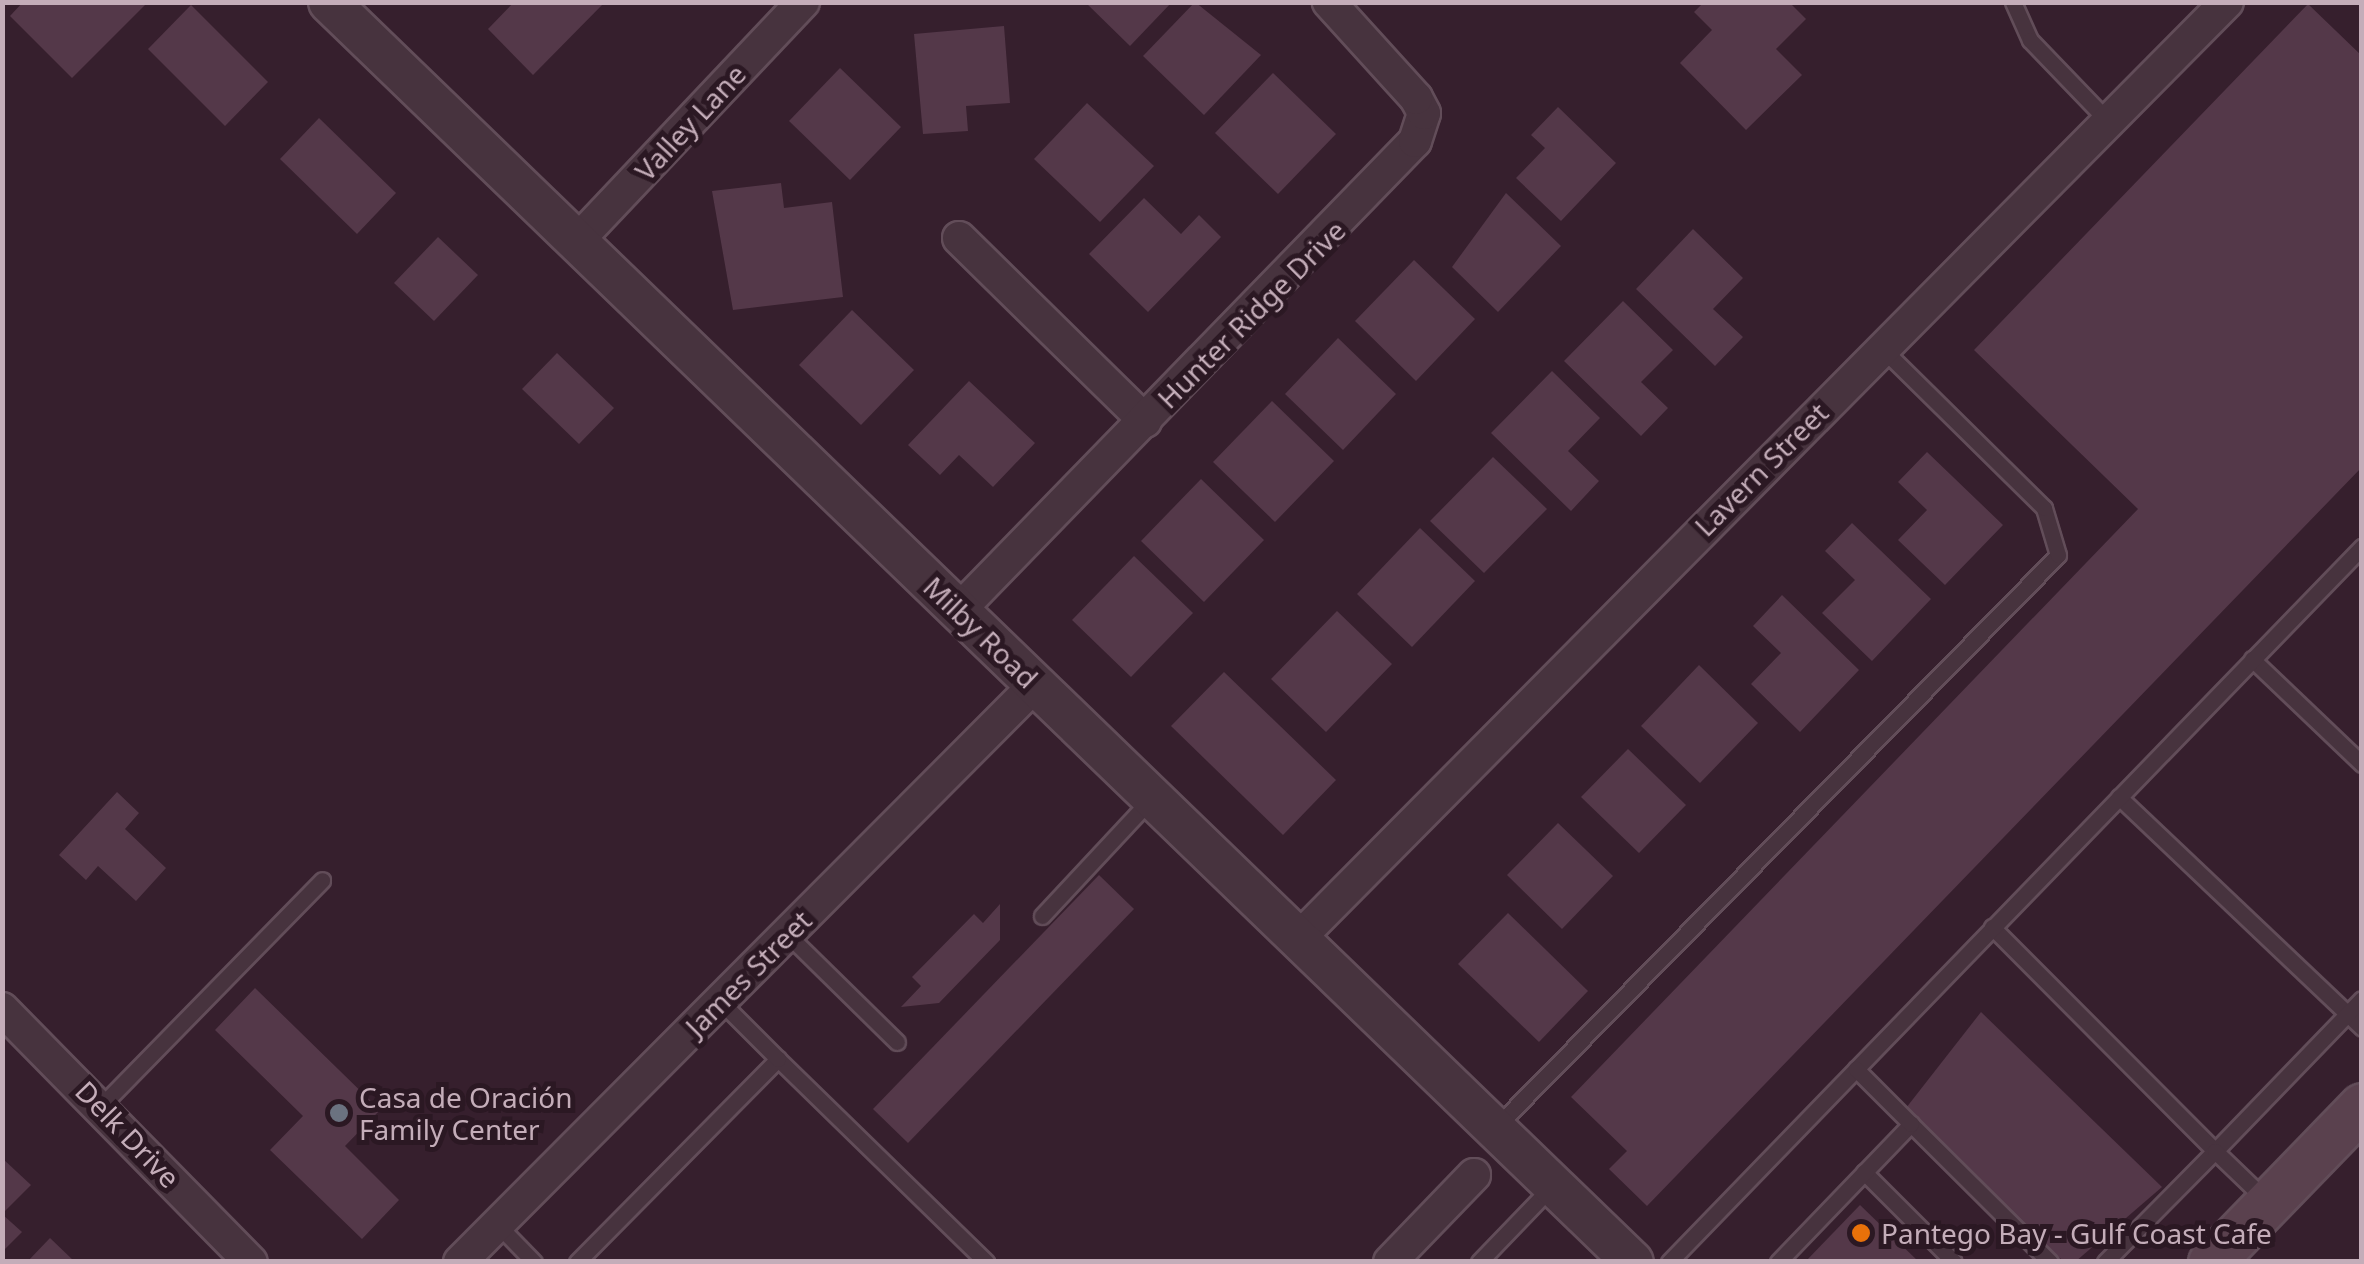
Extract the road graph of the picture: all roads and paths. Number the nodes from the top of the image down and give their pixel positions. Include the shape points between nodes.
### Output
1 (329, 2) edge
2 (803, 2) edge
3 (1329, 2) edge
4 (2013, 2) edge
5 (2227, 2) edge
6 (2108, 122) junction
7 (959, 238) dead end
8 (577, 241) junction
9 (1881, 347) junction
10 (1145, 421) junction
11 (2362, 547) edge
12 (958, 610) junction
13 (2252, 659) junction
14 (1036, 684) junction
15 (2362, 764) edge
16 (1153, 797) junction
17 (2119, 797) junction
18 (322, 880) dead end
19 (1042, 916) dead end
20 (1992, 927) junction
21 (787, 934) junction
22 (1299, 938) junction
23 (2362, 1000) edge
24 (720, 1001) junction
25 (2, 1009) edge
26 (2347, 1014) junction
27 (2362, 1028) edge
28 (897, 1042) dead end
29 (778, 1059) junction
30 (1856, 1069) junction
31 (100, 1106) junction
32 (2362, 1106) edge
33 (1912, 1124) junction
34 (1494, 1128) junction
35 (2215, 1151) junction
36 (1864, 1172) junction
37 (1474, 1174) dead end
38 (1553, 1184) junction
39 (2268, 1202) junction
40 (497, 1224) junction
41 (251, 1262) edge
42 (460, 1262) edge
43 (534, 1262) edge
44 (576, 1262) edge
45 (986, 1262) edge
46 (1390, 1262) edge
47 (1479, 1262) edge
48 (1633, 1262) edge
49 (1669, 1262) edge
50 (1778, 1262) edge
51 (1954, 1262) edge
52 (2050, 1262) edge
53 (2105, 1262) edge
54 (2210, 1262) edge

1 - 8 street, Milby Road
2 - 8 street, Valley Lane
3 - 10 street, Hunter Ridge Drive via 1416,98 1423,126 1369,195
4 - 6 lane via 2040,52
5 - 6 street, Lavern Street
6 - 9 street, Lavern Street
7 - 10 street
8 - 12 street, Milby Road
9 - 22 street, Lavern Street
9 - 34 lane via 2044,508 2058,554
10 - 12 street, Hunter Ridge Drive
11 - 13 lane
12 - 14 street, Milby Road
13 - 15 lane
13 - 17 lane
14 - 16 street, Milby Road
14 - 21 street, James Street
16 - 19 lane
16 - 22 street, Milby Road
17 - 20 lane
17 - 26 lane
18 - 31 lane
20 - 30 lane
20 - 35 lane
21 - 24 street, James Street
21 - 28 lane
22 - 34 street, Milby Road
23 - 26 lane
24 - 29 lane
24 - 40 street, James Street
25 - 31 street, Delk Drive
26 - 27 lane
26 - 35 lane
29 - 44 lane
29 - 45 lane
30 - 33 lane
30 - 49 lane
31 - 41 street, Delk Drive
32 - 39 main road
33 - 36 lane
33 - 52 lane
34 - 38 street, Milby Road
35 - 39 lane
35 - 53 lane
36 - 50 lane
36 - 51 lane
37 - 46 street
38 - 47 lane
38 - 48 street, Milby Road
39 - 54 main road
40 - 42 street, James Street
40 - 43 lane

